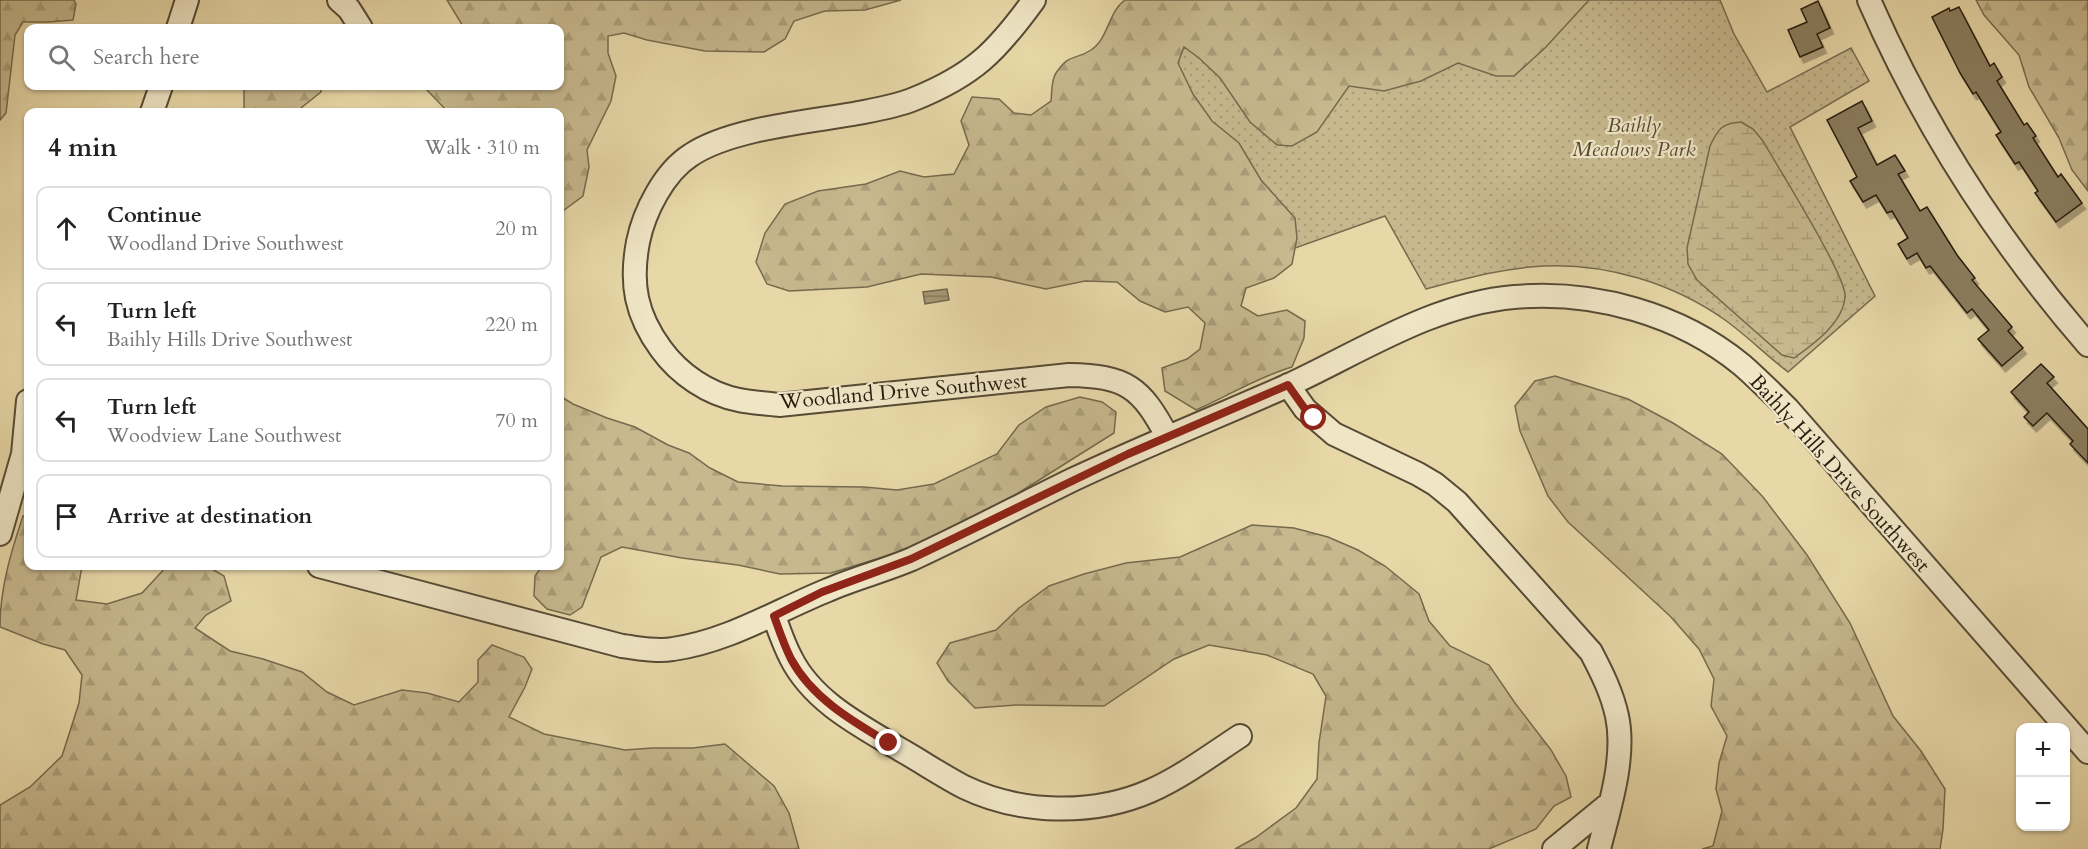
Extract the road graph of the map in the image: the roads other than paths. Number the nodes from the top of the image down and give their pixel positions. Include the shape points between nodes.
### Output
1 (187, 0) edge
2 (339, 0) edge
3 (1034, 0) edge
4 (1869, 0) edge
5 (179, 24) edge
6 (359, 24) edge
7 (160, 90) edge
8 (153, 108) edge
9 (2088, 345) edge
10 (1288, 385) junction
11 (1167, 436) junction
12 (24, 443) edge
13 (0, 534) edge
14 (334, 570) edge
15 (774, 616) junction
16 (1240, 736) dead end
17 (2088, 752) edge
18 (1610, 803) junction
19 (1554, 849) edge
20 (1599, 849) edge

1 - 5 street
2 - 6 street
3 - 11 street, Woodland Drive Southwest via 990,55 942,87 877,110 734,136 689,156 653,199 640,230 634,284 638,308 649,333 685,375 711,391 738,400 779,405 1069,375 1093,376 1109,378 1140,394
4 - 9 street via 1938,136 1987,215 2024,268
7 - 8 street
10 - 11 street, Baihly Hills Drive Southwest
10 - 17 street, Baihly Hills Drive Southwest via 1433,317 1472,304 1514,297 1594,300 1673,323 1740,364 1788,410
10 - 18 street via 1305,409 1334,434 1418,474 1457,502 1590,652 1618,718 1620,741
11 - 15 street, Baihly Hills Drive Southwest via 979,528 911,559 822,592
12 - 13 street
14 - 15 street, Baihly Hills Drive Southwest via 611,644 650,650 671,650 722,638
15 - 16 street via 791,659 810,686 834,707 964,787 997,800 1062,809 1130,798 1170,781
18 - 19 street
18 - 20 street

